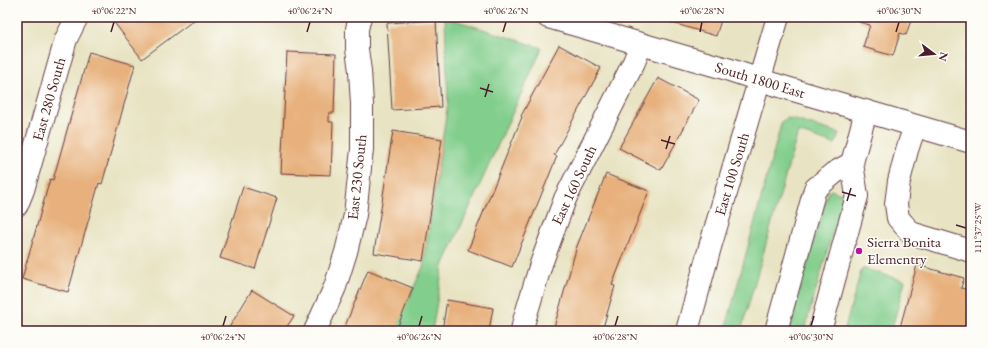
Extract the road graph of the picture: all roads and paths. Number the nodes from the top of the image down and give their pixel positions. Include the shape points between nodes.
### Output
1 (77, 17) edge
2 (360, 17) edge
3 (548, 17) edge
4 (778, 17) edge
5 (641, 44) junction
6 (760, 80) junction
7 (866, 111) junction
8 (915, 126) junction
9 (971, 142) edge
10 (852, 163) junction
11 (17, 205) edge
12 (971, 251) edge
13 (315, 331) edge
14 (522, 331) edge
15 (687, 331) edge
16 (776, 331) edge
17 (820, 331) edge

1 - 11 street, East 280 South via 66,39
2 - 13 street, East 230 South via 357,29 362,148 355,215 335,287
3 - 5 street, South 1800 East
4 - 6 street, East 100 South
5 - 6 street, South 1800 East
5 - 14 street, East 160 South via 565,199 541,264
6 - 7 street, South 1800 East
6 - 15 street, East 100 South
7 - 8 street, South 1800 East
7 - 10 street
8 - 9 street, South 1800 East
8 - 12 street via 899,181 896,204 898,218 911,234
10 - 16 street via 834,172 815,189
10 - 17 street via 857,196

